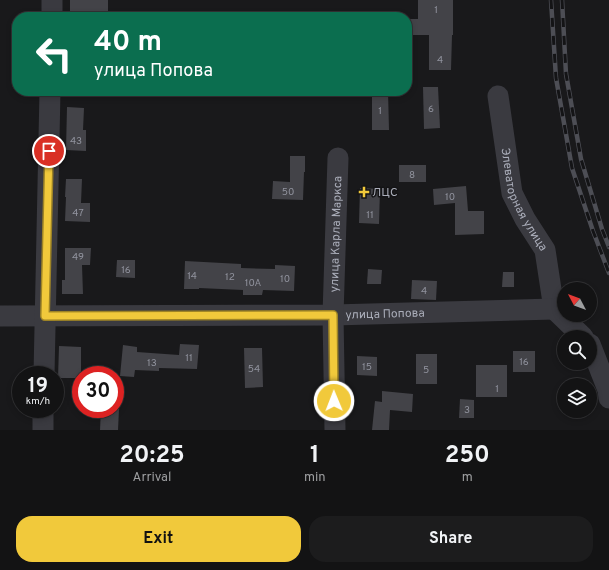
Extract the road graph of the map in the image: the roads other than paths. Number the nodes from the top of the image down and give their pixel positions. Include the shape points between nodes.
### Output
1 (52, 0) edge
2 (52, 12) edge
3 (50, 96) edge
4 (498, 96) dead end
5 (338, 158) dead end
6 (554, 309) junction
7 (333, 315) junction
8 (0, 316) edge
9 (45, 316) junction
10 (576, 330) edge
11 (597, 363) edge
12 (44, 366) edge
13 (609, 398) edge
14 (43, 418) edge
15 (43, 430) edge
16 (334, 430) edge

1 - 2 street
3 - 9 street
4 - 6 street, Элеваторная улица via 512,194 545,250
5 - 7 street, улица Карла Маркса
6 - 7 street, улица Попова
6 - 10 street
7 - 9 street, улица Попова
7 - 16 street, улица Карла Маркса
8 - 9 street, улица Попова
9 - 12 street
11 - 13 street
14 - 15 street

